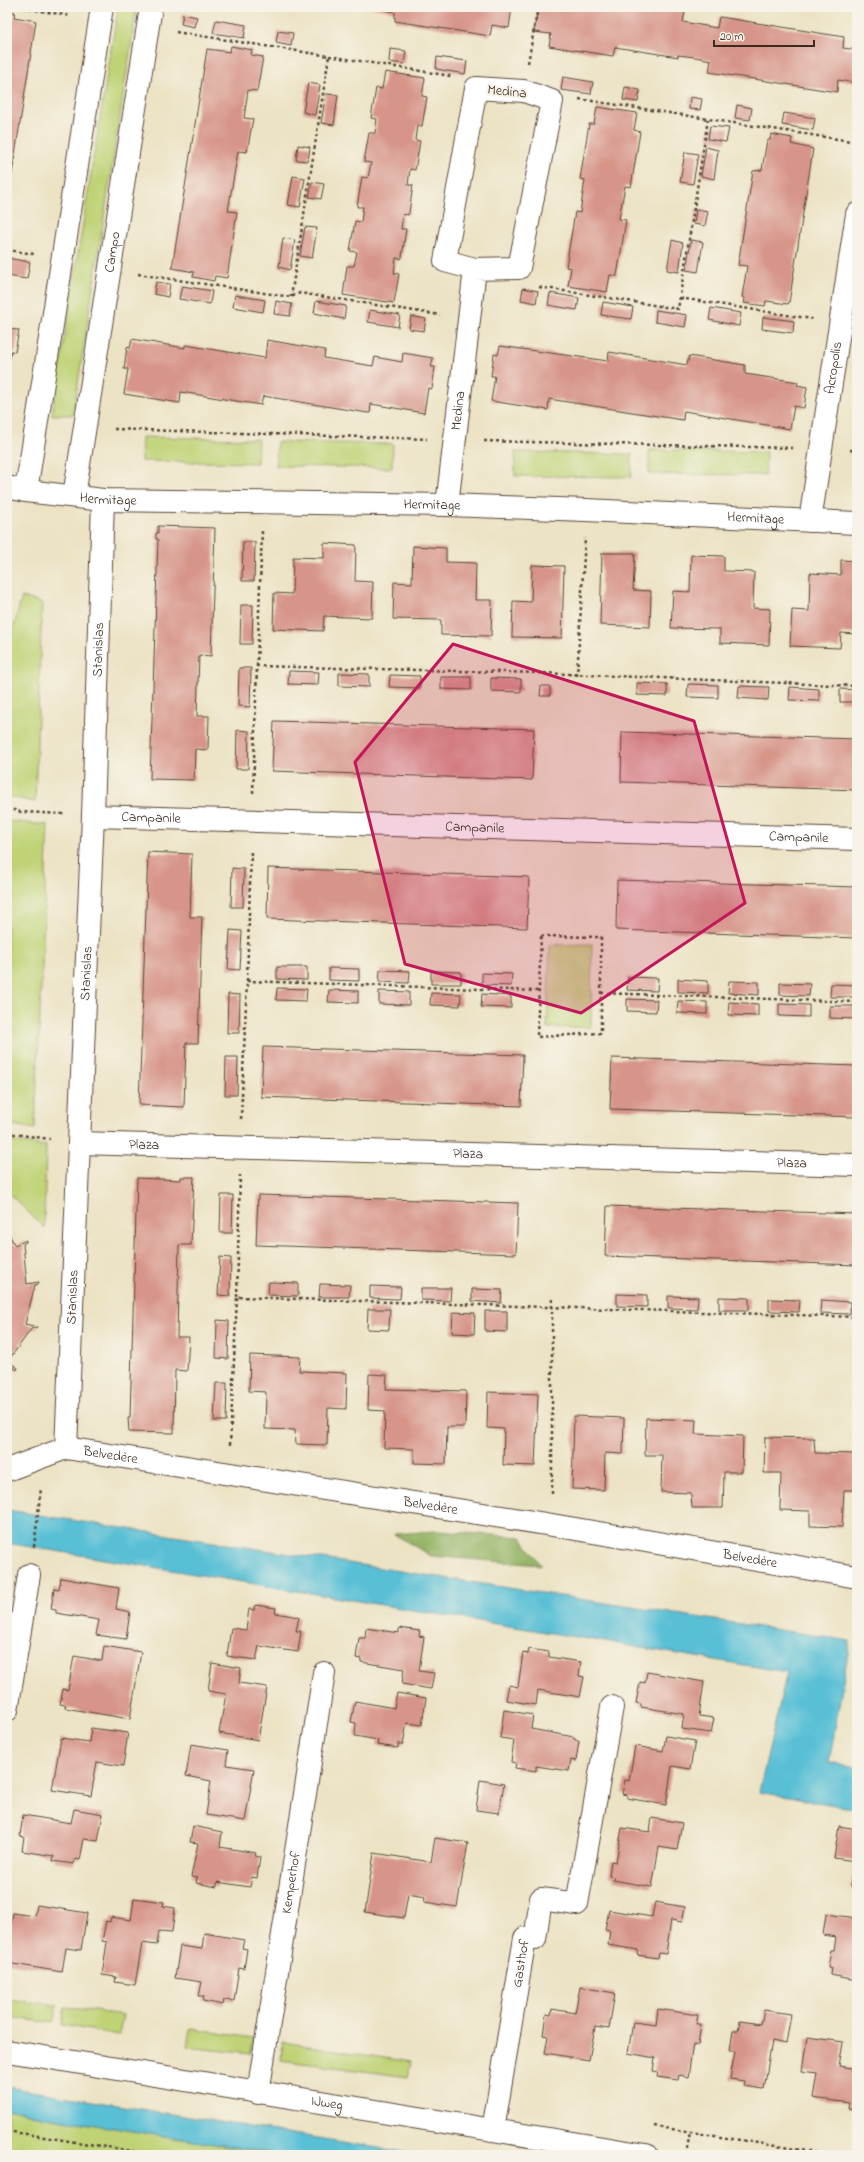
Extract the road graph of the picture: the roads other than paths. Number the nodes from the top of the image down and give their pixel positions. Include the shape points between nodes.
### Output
1 (101, 14) edge
2 (150, 17) edge
3 (857, 214) edge
4 (475, 268) junction
5 (16, 489) edge
6 (74, 496) junction
7 (103, 500) junction
8 (447, 505) junction
9 (810, 521) junction
10 (857, 523) edge
11 (93, 816) junction
12 (857, 839) edge
13 (79, 1143) junction
14 (857, 1165) edge
15 (66, 1448) junction
16 (7, 1470) edge
17 (29, 1575) dead end
18 (857, 1577) edge
19 (324, 1673) dead end
20 (612, 1707) dead end
21 (7, 1710) edge
22 (7, 2051) edge
23 (258, 2093) junction
24 (493, 2130) junction
25 (646, 2155) edge

1 - 5 street
2 - 6 street, Campo
3 - 9 street, Acropolis
4 - 4 street, Medina via 445,261 476,88 524,91 552,101 519,268
4 - 8 street, Medina
5 - 6 street, Hermitage
6 - 7 street, Hermitage
7 - 8 street, Hermitage
7 - 11 street, Stanislas
8 - 9 street, Hermitage
9 - 10 street, Hermitage
11 - 12 street, Campanile
11 - 13 street, Stanislas
13 - 14 street, Plaza
13 - 15 street, Stanislas
15 - 16 street, Belvedère
15 - 18 street, Belvedère via 552,1525
17 - 21 street
19 - 23 street, Kemperhof
20 - 24 street, Gasthof via 577,1904 542,1899 535,1940 525,1938
22 - 23 street, IJweg
23 - 24 street, IJweg
24 - 25 street, IJweg

